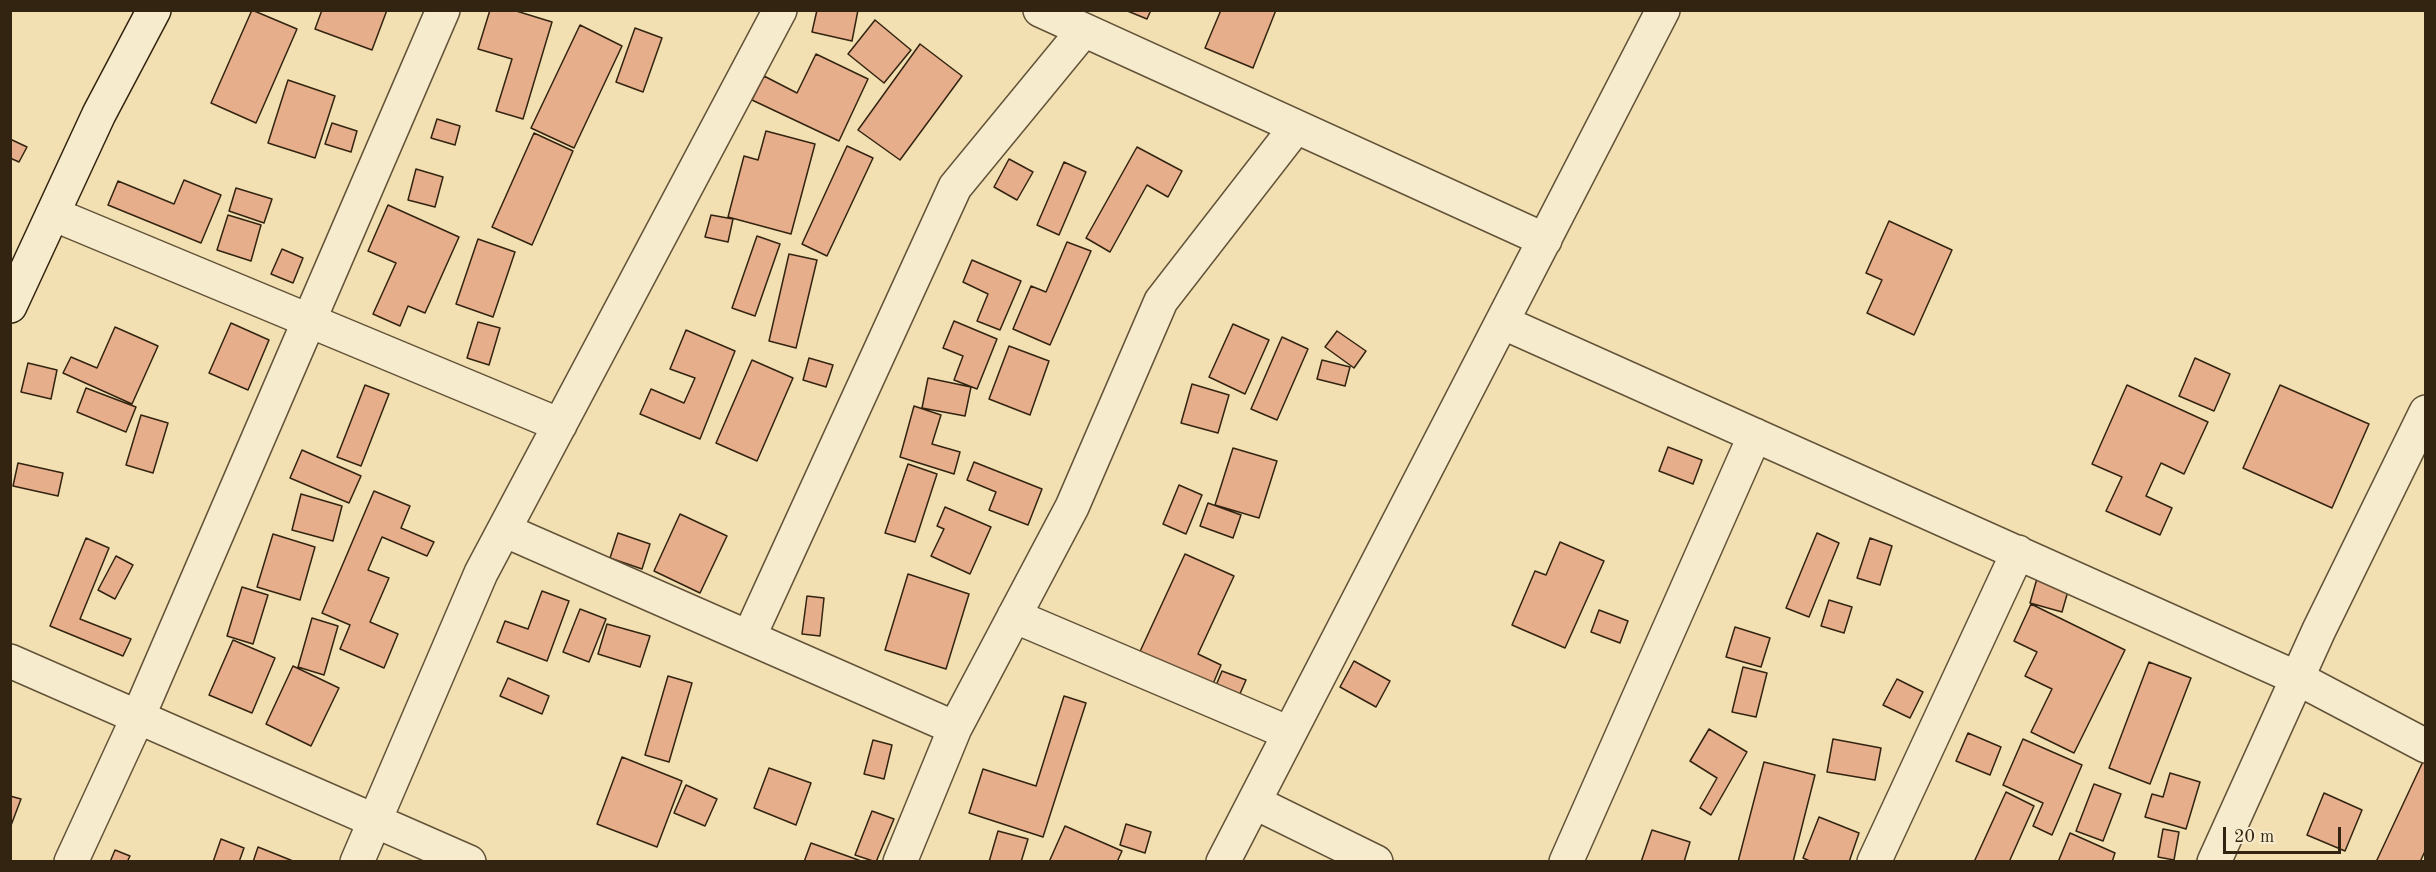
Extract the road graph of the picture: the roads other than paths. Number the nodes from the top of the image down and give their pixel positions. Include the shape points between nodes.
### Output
1 (154, 10) edge
2 (444, 10) edge
3 (780, 10) edge
4 (1040, 10) edge
5 (1663, 10) edge
6 (1083, 30) junction
7 (1296, 127) junction
8 (53, 214) junction
9 (1545, 240) junction
10 (10, 306) edge
11 (309, 321) junction
12 (1502, 322) junction
13 (2426, 412) edge
14 (560, 425) junction
15 (1755, 435) junction
16 (504, 530) junction
17 (2018, 552) junction
18 (1014, 616) junction
19 (749, 638) junction
20 (10, 661) edge
21 (2297, 678) junction
22 (138, 717) junction
23 (956, 728) junction
24 (1289, 733) junction
25 (2426, 746) edge
26 (1254, 802) junction
27 (375, 820) junction
28 (71, 861) edge
29 (357, 861) edge
30 (469, 861) edge
31 (900, 861) edge
32 (1223, 861) edge
33 (1376, 861) edge
34 (1566, 861) edge
35 (1874, 861) edge
36 (2214, 861) edge

1 - 8 street via 99,114
2 - 11 street
3 - 14 street
4 - 6 street
5 - 9 street
6 - 7 street
6 - 19 street via 955,187
7 - 9 street
7 - 18 street via 1161,301 1072,507
8 - 10 street
8 - 11 street
9 - 12 street
11 - 14 street
11 - 22 street
12 - 15 street
12 - 24 street
13 - 21 street
14 - 16 street
15 - 17 street
15 - 34 street
16 - 19 street
16 - 27 street via 481,573
17 - 21 street
17 - 35 street
18 - 23 street
18 - 24 street
19 - 23 street
20 - 22 street
21 - 25 street
21 - 36 street
22 - 27 street
22 - 28 street
23 - 31 street
24 - 26 street
26 - 32 street
26 - 33 street
27 - 29 street
27 - 30 street

